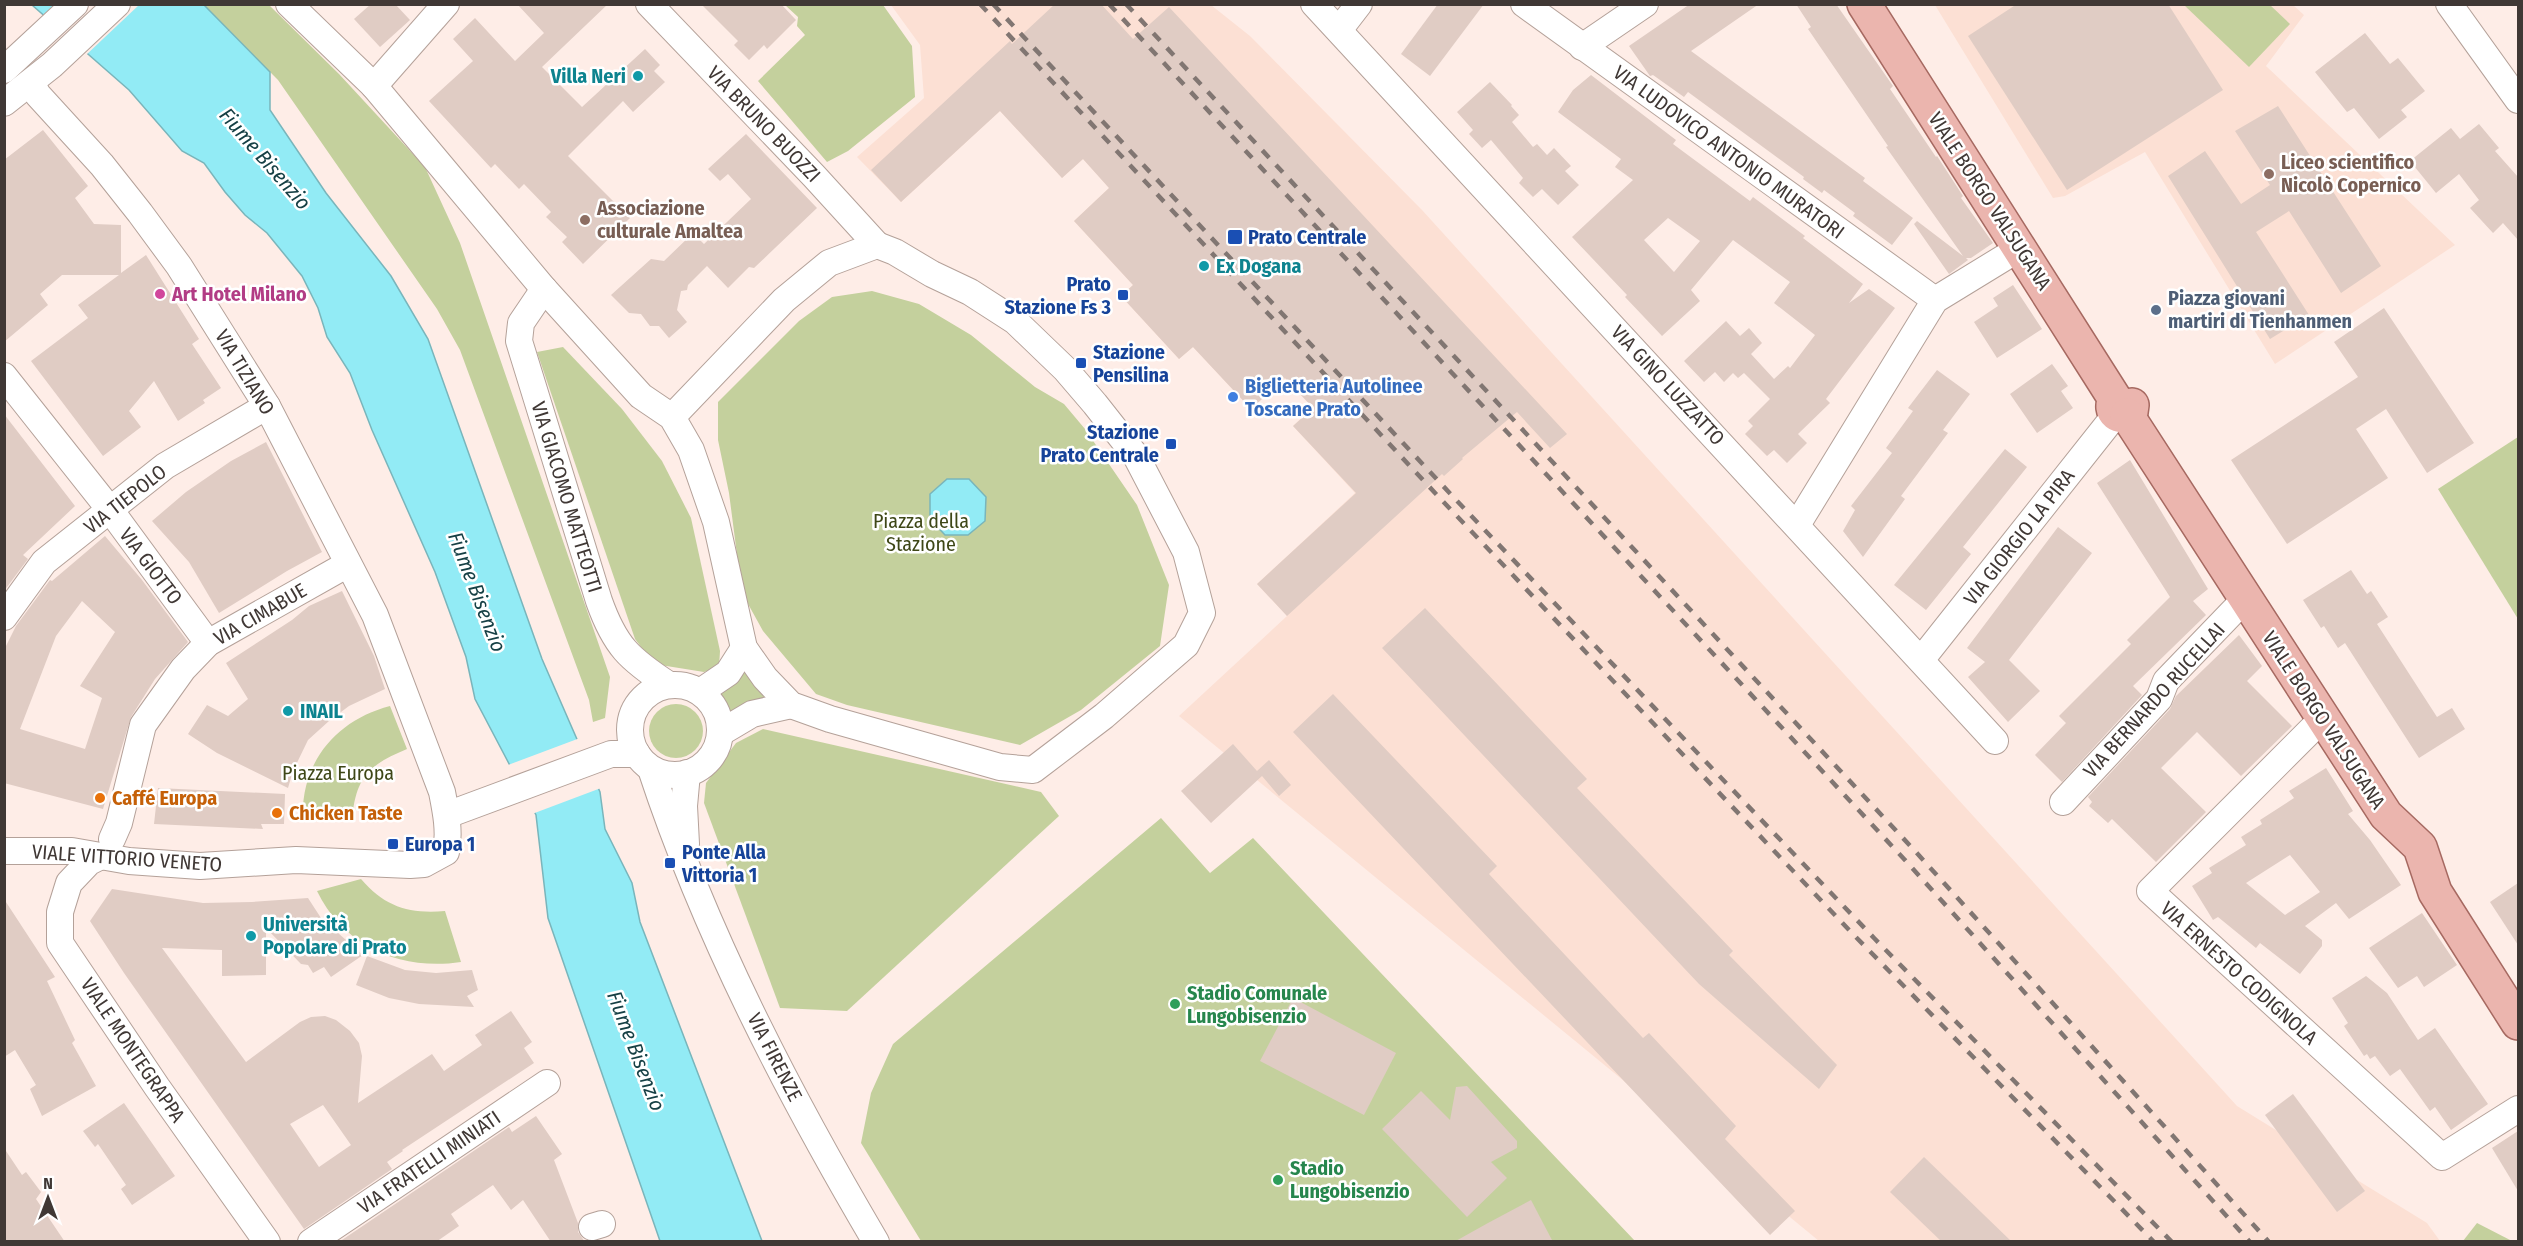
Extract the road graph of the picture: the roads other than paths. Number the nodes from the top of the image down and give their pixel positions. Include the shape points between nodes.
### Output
1 (75, 4) edge
2 (117, 4) edge
3 (289, 4) edge
4 (446, 4) edge
5 (649, 4) edge
6 (1314, 4) edge
7 (1359, 4) edge
8 (1524, 4) edge
9 (1645, 4) edge
10 (1864, 4) edge
11 (2449, 4) edge
12 (1339, 30) junction
13 (1582, 47) junction
14 (4, 70) edge
15 (31, 83) junction
16 (374, 86) junction
17 (2518, 100) edge
18 (4, 104) edge
19 (877, 246) junction
20 (2020, 248) junction
21 (544, 289) junction
22 (1935, 300) junction
23 (4, 376) edge
24 (267, 406) junction
25 (2119, 410) junction
26 (672, 417) junction
27 (111, 511) junction
28 (1797, 525) junction
29 (348, 564) junction
30 (2246, 598) junction
31 (4, 617) edge
32 (208, 643) junction
33 (744, 648) junction
34 (1921, 660) junction
35 (669, 685) junction
36 (700, 692) junction
37 (791, 705) junction
38 (2322, 719) junction
39 (720, 733) junction
40 (1995, 741) dead end
41 (639, 752) junction
42 (687, 774) junction
43 (534, 784) junction
44 (2063, 802) dead end
45 (447, 815) junction
46 (106, 848) junction
47 (4, 851) edge
48 (446, 852) junction
49 (687, 865) junction
50 (2518, 1023) edge
51 (547, 1083) dead end
52 (2518, 1109) edge
53 (267, 1242) edge
54 (311, 1242) edge
55 (876, 1242) edge

1 - 14 street
2 - 15 street
3 - 16 street
4 - 16 street
5 - 19 street, VIA BRUNO BUOZZI
6 - 12 street, VIA GINO LUZZATTO
7 - 12 street
8 - 13 street, VIA LUDOVICO ANTONIO MURATORI
9 - 13 street
10 - 20 main road, VIALE BORGO VALSUGANA
11 - 17 street
12 - 28 street, VIA GINO LUZZATTO
13 - 22 street, VIA LUDOVICO ANTONIO MURATORI
15 - 18 street
15 - 24 street, VIA TIZIANO via 102,165 166,248
16 - 21 street
19 - 26 street via 829,263 793,293
19 - 37 street via 970,292 1015,321 1095,404 1136,456 1186,552 1202,613 1186,645 1104,716 1033,770 1000,767
20 - 22 street
20 - 25 main road, VIALE BORGO VALSUGANA
21 - 26 street via 641,396
21 - 35 street, VIA GIACOMO MATTEOTTI via 521,323 519,341 599,601 620,646 640,666
22 - 28 street
23 - 27 street, VIA GIOTTO
24 - 27 street, VIA TIEPOLO via 165,466
24 - 29 street, VIA TIZIANO
25 - 30 main road, VIALE BORGO VALSUGANA
25 - 34 street, VIA GIORGIO LA PIRA
26 - 33 street via 692,450 716,522
27 - 31 street, VIA TIEPOLO via 44,561
27 - 32 street, VIA GIOTTO
28 - 34 street, VIA GINO LUZZATTO
29 - 32 street, VIA CIMABUE
29 - 45 street, VIA TIZIANO via 375,615 442,792
30 - 38 main road, VIALE BORGO VALSUGANA
30 - 44 street, VIA BERNARDO RUCELLAI via 2166,681 2158,699
32 - 46 street, VIA CIMABUE via 183,669 143,725 119,823
33 - 36 street via 728,673
33 - 37 street
34 - 40 street, VIA GINO LUZZATTO
35 - 36 street
35 - 41 street via 651,692 637,705 631,718
36 - 39 street via 716,710
37 - 39 street via 752,714
38 - 50 main road, VIALE BORGO VALSUGANA via 2386,815 2421,847 2435,892
38 - 52 street, VIA ERNESTO CODIGNOLA via 2150,891 2442,1157
39 - 42 street via 710,759
41 - 42 street via 663,774
41 - 43 street via 611,754
41 - 49 street, VIA FIRENZE
42 - 49 street, VIA FIRENZE
43 - 45 street
43 - 48 street via 473,820
45 - 48 street
46 - 47 street, VIALE VITTORIO VENETO
46 - 48 street, VIALE VITTORIO VENETO via 129,861 200,866 296,860 410,866 424,864
46 - 53 street, VIALE MONTEGRAPPA via 69,883 60,912 60,943
49 - 55 street, VIA FIRENZE via 782,1074
51 - 54 street, VIA FRATELLI MINIATI

